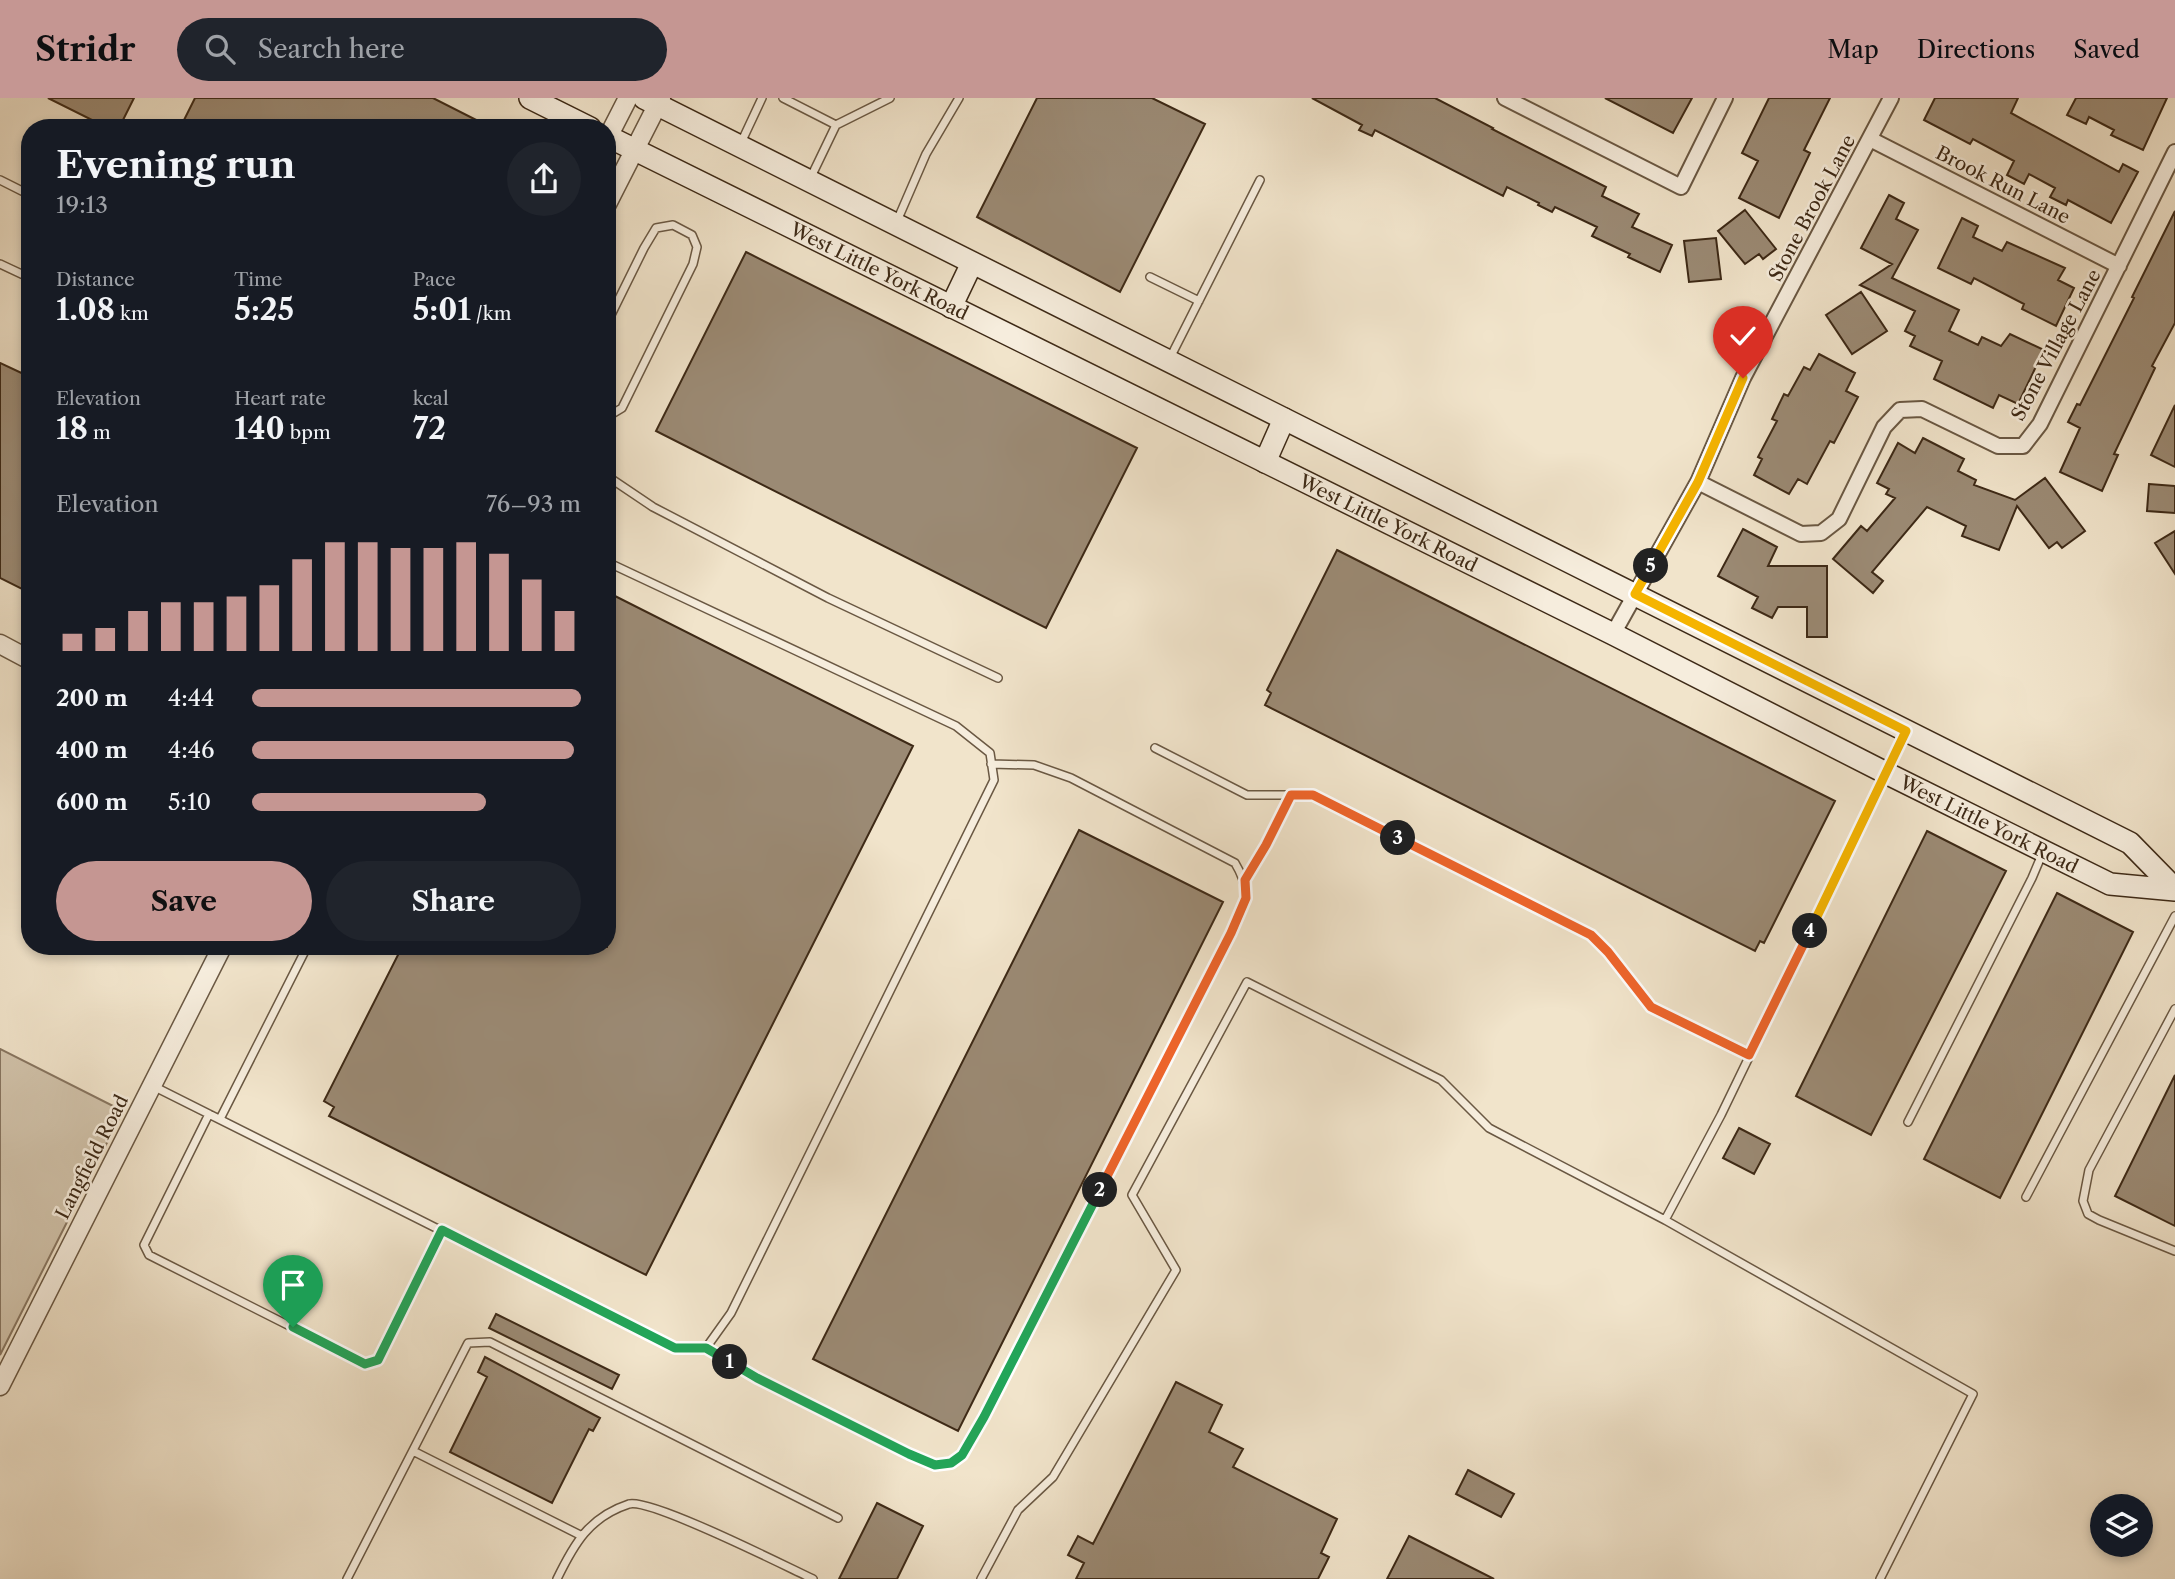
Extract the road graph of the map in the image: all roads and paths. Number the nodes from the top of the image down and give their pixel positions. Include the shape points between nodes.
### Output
1 (530, 98) edge
2 (628, 98) edge
3 (762, 98) edge
4 (783, 98) edge
5 (890, 98) edge
6 (959, 98) edge
7 (1505, 98) edge
8 (1725, 98) edge
9 (1891, 98) edge
10 (654, 100) edge
11 (571, 119) edge
12 (614, 119) edge
13 (836, 125) junction
14 (1870, 139) junction
15 (616, 141) edge
16 (739, 146) junction
17 (635, 150) junction
18 (2175, 152) edge
19 (0, 180) edge
20 (1260, 180) dead end
21 (809, 181) junction
22 (616, 187) edge
23 (21, 190) edge
24 (895, 224) junction
25 (972, 263) junction
26 (0, 264) edge
27 (2119, 266) junction
28 (21, 274) edge
29 (1150, 277) dead end
30 (1199, 301) junction
31 (616, 305) edge
32 (951, 307) junction
33 (1169, 361) junction
34 (616, 412) edge
35 (1284, 419) junction
36 (1265, 462) junction
37 (616, 482) edge
38 (1698, 482) junction
39 (616, 566) edge
40 (1635, 594) junction
41 (1613, 634) junction
42 (0, 644) edge
43 (21, 655) edge
44 (998, 678) dead end
45 (1906, 731) junction
46 (1155, 748) dead end
47 (991, 764) junction
48 (1886, 773) junction
49 (1291, 795) junction
50 (2043, 852) junction
51 (1245, 880) junction
52 (2175, 890) edge
53 (2175, 916) edge
54 (218, 955) edge
55 (303, 955) edge
56 (2175, 1009) edge
57 (1749, 1055) junction
58 (152, 1085) junction
59 (209, 1114) junction
60 (220, 1119) junction
61 (1908, 1122) dead end
62 (2026, 1197) dead end
63 (1665, 1220) junction
64 (442, 1230) junction
65 (2175, 1251) edge
66 (706, 1348) junction
67 (0, 1386) edge
68 (412, 1451) junction
69 (838, 1518) dead end
70 (582, 1536) junction
71 (347, 1579) edge
72 (557, 1579) edge
73 (813, 1579) edge
74 (981, 1579) edge
75 (1880, 1579) edge

1 - 11 main road, West Little York Road
2 - 12 street
3 - 16 lane
4 - 13 lane
5 - 13 lane
6 - 24 lane via 926,154
7 - 8 street via 1681,187
9 - 14 street, Stone Brook Lane
10 - 16 main road, West Little York Road
10 - 17 street
13 - 21 lane
14 - 27 street, Brook Run Lane
14 - 38 street, Stone Brook Lane via 1743,378
15 - 17 main road, West Little York Road
16 - 21 main road, West Little York Road
17 - 22 street
17 - 32 main road, West Little York Road
18 - 27 street, Stone Village Lane
19 - 23 lane
20 - 30 lane
21 - 24 main road, West Little York Road
24 - 25 main road, West Little York Road
25 - 32 main road
25 - 33 main road, West Little York Road
26 - 28 lane
27 - 38 street, Stone Village Lane via 2040,424 2023,446 1998,446 1922,409 1900,410 1884,427 1839,519 1821,534 1801,534
29 - 30 lane
30 - 33 lane
31 - 34 lane via 656,228 673,225 692,235 697,247 693,264 622,408
32 - 36 main road, West Little York Road
33 - 35 main road, West Little York Road
35 - 36 main road
35 - 40 main road, West Little York Road
36 - 41 main road, West Little York Road
37 - 44 lane via 653,507 816,592
38 - 40 street, Stone Brook Lane
39 - 47 lane via 957,726 990,752
40 - 41 street, Stone Brook Lane
40 - 45 main road, West Little York Road
41 - 48 main road, West Little York Road
42 - 43 street
45 - 48 lane
45 - 52 main road, West Little York Road via 2130,843
46 - 49 lane via 1247,795
47 - 51 lane via 1034,765 1071,778 1235,863
47 - 66 lane via 994,780 731,1313
48 - 50 main road, West Little York Road
48 - 57 lane
49 - 51 lane
49 - 57 lane via 1313,795 1591,935 1651,1007
50 - 52 main road, West Little York Road via 2110,884
50 - 61 lane
51 - 66 lane via 1246,898 1231,933 962,1455 951,1463 935,1465 757,1378
53 - 62 lane
54 - 58 street, Langfield Road
55 - 60 lane
56 - 65 lane via 2090,1170 2083,1201 2088,1214 2099,1220
57 - 63 lane
58 - 59 lane
58 - 67 street, Langfield Road
59 - 60 lane
59 - 64 lane via 144,1245 149,1255 365,1364 378,1360
60 - 64 lane
63 - 74 lane via 1489,1128 1441,1080 1247,982 1132,1195 1176,1270 1053,1477 1018,1510
63 - 75 lane via 1973,1394
64 - 66 lane via 675,1348
68 - 69 lane via 468,1343 490,1342
68 - 70 lane
68 - 71 lane
70 - 72 lane
70 - 73 lane via 599,1519 632,1503 673,1514

